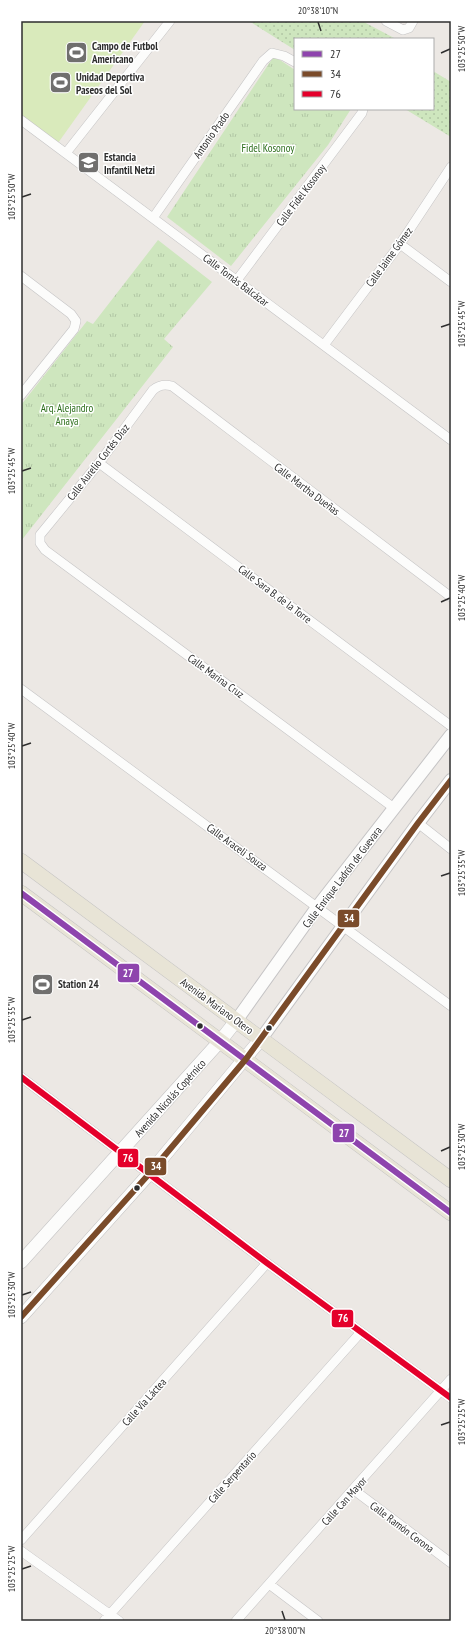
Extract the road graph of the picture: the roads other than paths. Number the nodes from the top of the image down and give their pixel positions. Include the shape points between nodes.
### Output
1 (170, 21) edge
2 (386, 21) edge
3 (414, 21) edge
4 (294, 61) edge
5 (363, 110) edge
6 (21, 120) edge
7 (66, 153) junction
8 (451, 167) edge
9 (153, 218) junction
10 (400, 244) junction
11 (21, 276) edge
12 (237, 280) junction
13 (451, 282) edge
14 (324, 345) junction
15 (162, 385) joint
16 (21, 395) edge
17 (451, 440) edge
18 (99, 463) junction
19 (40, 543) joint
20 (451, 597) edge
21 (21, 689) edge
22 (451, 726) edge
23 (451, 735) edge
24 (451, 780) edge
25 (394, 808) junction
26 (418, 823) junction
27 (451, 849) edge
28 (21, 861) edge
29 (21, 893) edge
30 (318, 906) junction
31 (344, 925) junction
32 (451, 1006) edge
33 (236, 1021) junction
34 (261, 1039) junction
35 (221, 1040) junction
36 (246, 1059) junction
37 (21, 1077) edge
38 (121, 1153) junction
39 (149, 1174) junction
40 (451, 1180) edge
41 (451, 1213) edge
42 (21, 1262) edge
43 (266, 1263) junction
44 (21, 1317) edge
45 (361, 1332) junction
46 (451, 1379) edge
47 (441, 1391) junction
48 (451, 1398) edge
49 (354, 1490) junction
50 (21, 1540) edge
51 (21, 1551) edge
52 (451, 1563) edge
53 (269, 1584) junction
54 (107, 1618) edge
55 (119, 1621) edge
56 (236, 1621) edge
57 (318, 1621) edge

1 - 7 street
2 - 3 street via 406,30
4 - 9 street, Antonio Prado via 278,53 272,53 263,61
5 - 12 street, Calle Fidel Kosonoy
6 - 7 street, Calle Tomás Balcázar
7 - 9 street, Calle Tomás Balcázar
8 - 10 street, Calle Jaime Gómez
9 - 12 street, Calle Tomás Balcázar
10 - 13 street
10 - 14 street, Calle Jaime Gómez
11 - 16 street via 71,314 76,321 74,329
12 - 14 street, Calle Tomás Balcázar
14 - 17 street, Calle Tomás Balcázar
15 - 18 street, Calle Aurelio Cortés Díaz via 153,390
15 - 20 street, Calle Martha Dueñas via 172,386
18 - 19 street, Calle Aurelio Cortés Díaz via 40,535
18 - 22 street, Calle Sara B. de la Torre
19 - 25 street, Calle Marina Cruz via 45,550
21 - 30 street, Calle Araceli Souza
23 - 25 street, Calle Enrique Ladrón de Guevara
24 - 26 street
25 - 30 street, Calle Enrique Ladrón de Guevara
26 - 27 street
26 - 31 street
28 - 33 main road, Avenida Mariano Otero
29 - 35 main road
30 - 31 street, Calle Araceli Souza
30 - 33 street, Calle Enrique Ladrón de Guevara
31 - 32 street, Calle Araceli Souza
31 - 34 street
33 - 34 main road, Avenida Mariano Otero
33 - 35 main road, Avenida Nicolás Copérnico
34 - 36 main road
34 - 40 main road, Avenida Mariano Otero
35 - 36 main road
35 - 38 main road, Avenida Nicolás Copérnico
36 - 39 main road
36 - 41 main road
37 - 38 street
38 - 39 street
38 - 42 main road, Avenida Nicolás Copérnico
39 - 43 street
39 - 44 main road
43 - 45 street
43 - 50 street, Calle Vía Láctea
45 - 47 street
45 - 54 street, Calle Serpentario
46 - 47 street, Calle Can Mayor
47 - 48 street
47 - 49 street, Calle Can Mayor
49 - 52 street, Calle Ramón Corona
49 - 53 street, Calle Can Mayor
51 - 54 street
53 - 56 street, Calle Can Mayor
53 - 57 street
54 - 55 street

